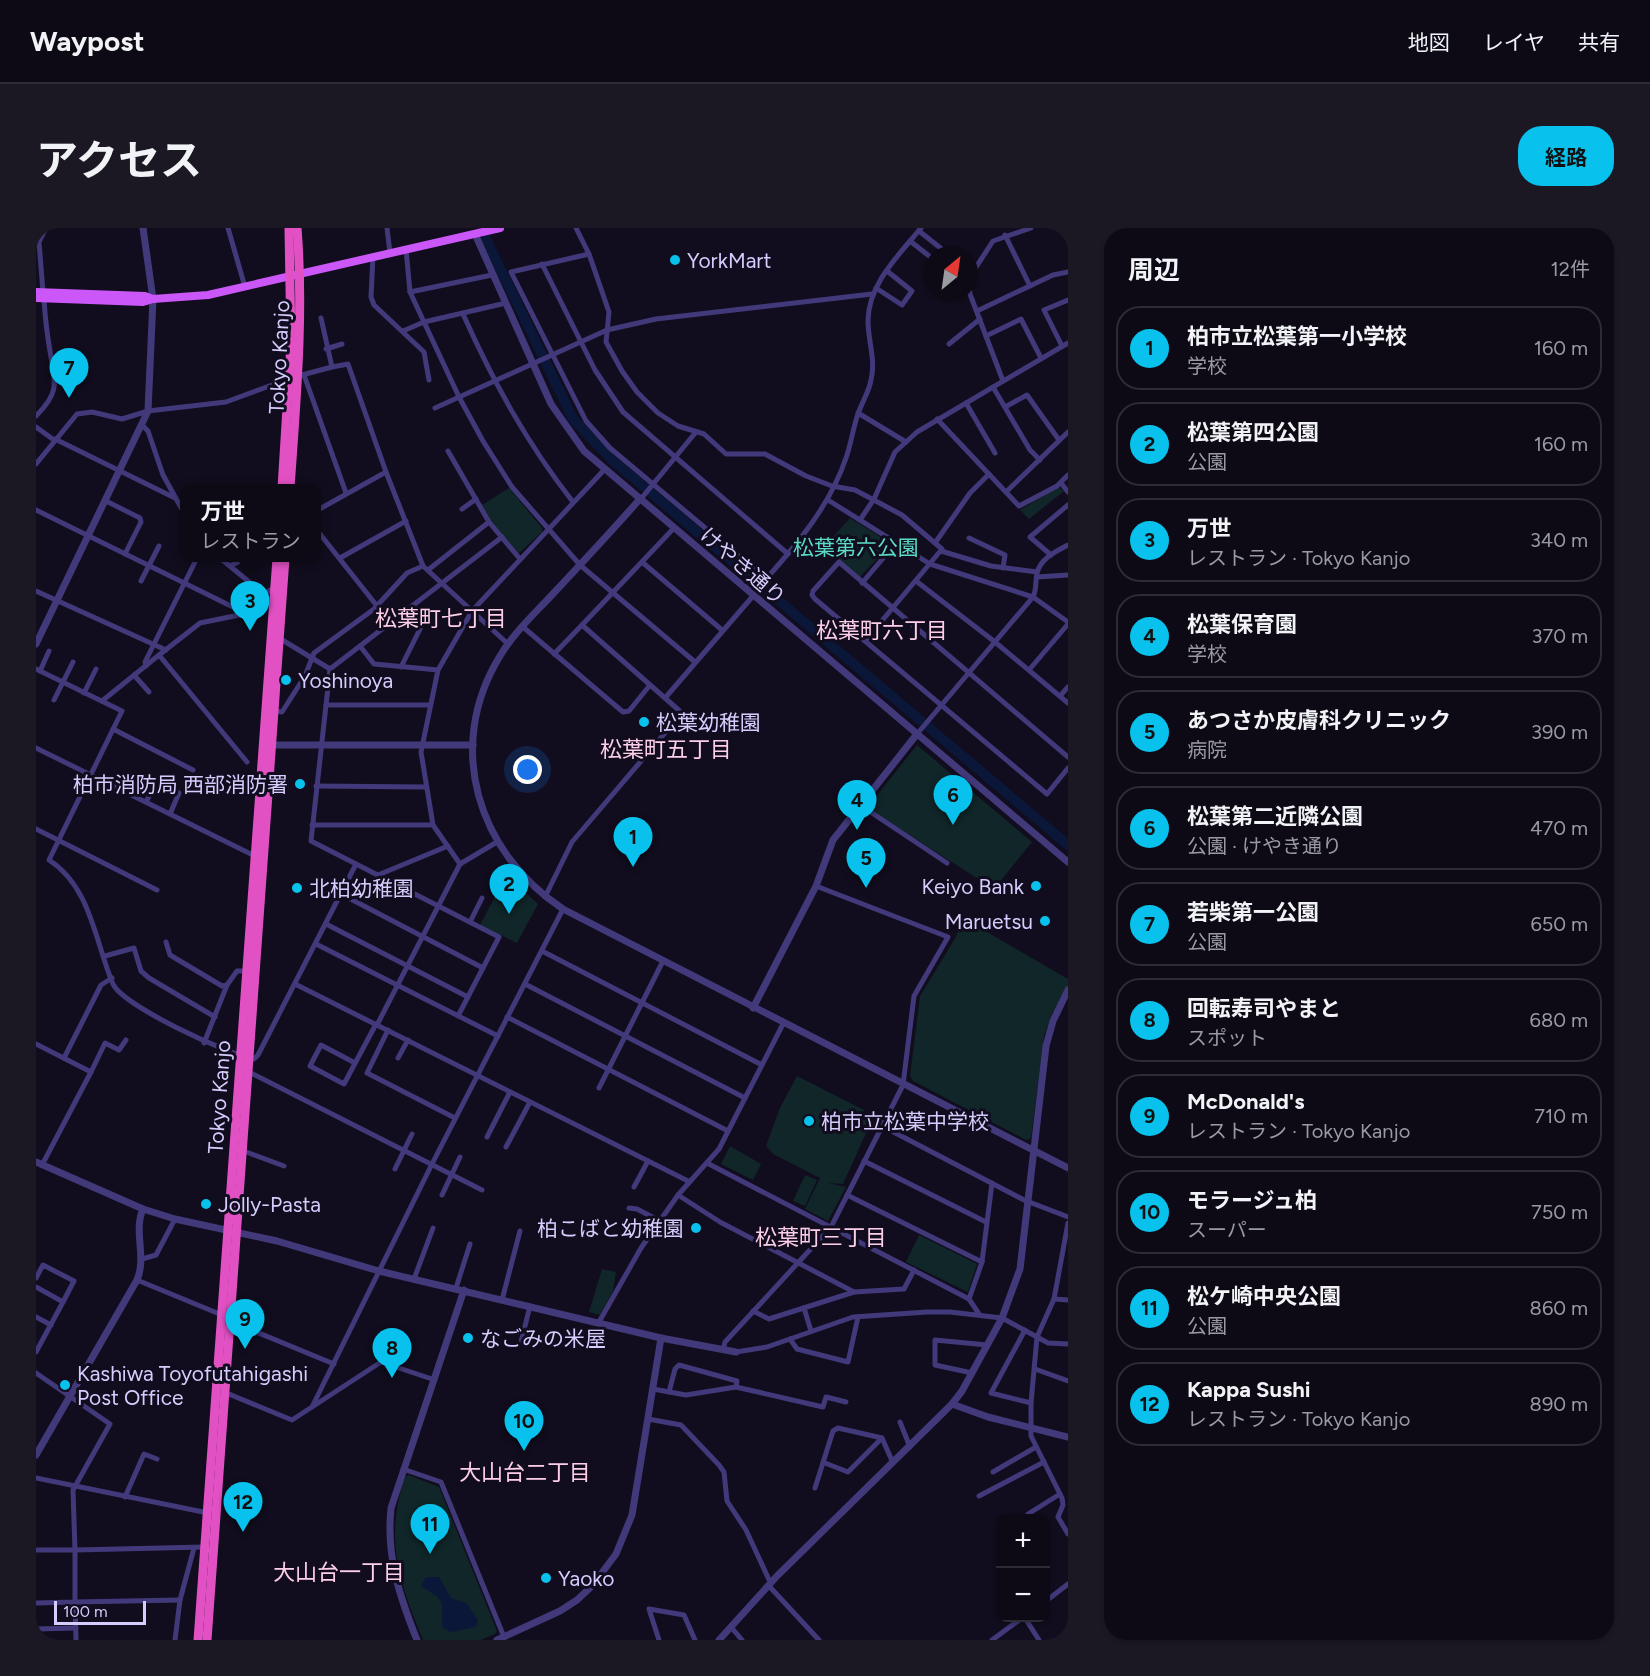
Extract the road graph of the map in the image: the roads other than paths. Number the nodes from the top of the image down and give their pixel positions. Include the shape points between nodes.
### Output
1 (46, 228) edge
2 (142, 228) edge
3 (228, 228) edge
4 (289, 228) edge
5 (297, 228) edge
6 (387, 228) edge
7 (500, 228) edge
8 (576, 228) edge
9 (1031, 228) edge
10 (920, 229) edge
11 (475, 234) junction
12 (1005, 235) junction
13 (910, 241) junction
14 (37, 242) edge
15 (939, 246) edge
16 (406, 249) junction
17 (924, 252) edge
18 (390, 253) junction
19 (589, 254) junction
20 (373, 256) junction
21 (542, 264) junction
22 (978, 264) edge
23 (887, 271) junction
24 (1068, 272) edge
25 (296, 274) junction
26 (492, 275) junction
27 (1030, 286) junction
28 (244, 287) junction
29 (876, 288) junction
30 (410, 292) junction
31 (872, 294) junction
32 (40, 295) edge
33 (153, 299) junction
34 (973, 300) edge
35 (1068, 300) edge
36 (506, 303) junction
37 (977, 311) junction
38 (462, 314) junction
39 (321, 318) dead end
40 (980, 319) junction
41 (424, 322) junction
42 (607, 330) junction
43 (403, 331) junction
44 (986, 336) junction
45 (582, 341) junction
46 (342, 344) dead end
47 (949, 344) dead end
48 (1066, 346) edge
49 (326, 349) junction
50 (552, 355) junction
51 (1041, 358) junction
52 (532, 363) junction
53 (332, 367) junction
54 (301, 375) junction
55 (429, 380) dead end
56 (493, 381) junction
57 (1003, 381) junction
58 (289, 382) junction
59 (993, 387) junction
60 (459, 397) junction
61 (966, 403) junction
62 (1005, 407) junction
63 (435, 408) dead end
64 (148, 411) junction
65 (858, 413) junction
66 (36, 416) edge
67 (938, 419) junction
68 (143, 426) junction
69 (36, 427) edge
70 (696, 432) junction
71 (1068, 432) edge
72 (55, 440) junction
73 (1059, 440) junction
74 (906, 442) junction
75 (448, 451) dead end
76 (995, 453) dead end
77 (675, 458) junction
78 (1040, 460) junction
79 (36, 464) edge
80 (604, 470) junction
81 (121, 471) junction
82 (386, 472) junction
83 (989, 474) junction
84 (1068, 476) edge
85 (1060, 483) junction
86 (282, 484) edge
87 (290, 484) edge
88 (653, 485) junction
89 (836, 486) junction
90 (1006, 492) junction
91 (1068, 492) edge
92 (346, 493) junction
93 (175, 498) junction
94 (641, 498) junction
95 (476, 499) junction
96 (874, 499) junction
97 (828, 500) junction
98 (106, 501) junction
99 (573, 502) junction
100 (1068, 505) edge
101 (180, 506) edge
102 (321, 508) edge
103 (462, 509) dead end
104 (36, 510) edge
105 (860, 520) junction
106 (406, 521) junction
107 (489, 522) junction
108 (674, 528) junction
109 (547, 531) junction
110 (321, 535) edge
111 (88, 537) junction
112 (502, 537) junction
113 (969, 538) dead end
114 (896, 543) junction
115 (936, 543) junction
116 (1068, 545) edge
117 (159, 546) dead end
118 (941, 551) junction
119 (125, 554) junction
120 (788, 554) junction
121 (1051, 555) junction
122 (340, 558) junction
123 (520, 559) junction
124 (195, 562) edge
125 (225, 562) edge
126 (238, 562) edge
127 (277, 562) edge
128 (285, 562) edge
129 (642, 562) junction
130 (930, 564) junction
131 (149, 565) junction
132 (580, 565) junction
133 (230, 566) junction
134 (426, 568) junction
135 (1003, 568) junction
136 (1037, 575) junction
137 (1068, 575) edge
138 (141, 581) dead end
139 (916, 581) junction
140 (185, 583) junction
141 (442, 583) junction
142 (862, 583) junction
143 (275, 586) junction
144 (36, 591) edge
145 (613, 592) junction
146 (264, 594) junction
147 (753, 596) junction
148 (1033, 597) junction
149 (58, 602) junction
150 (377, 606) junction
151 (412, 606) junction
152 (892, 609) junction
153 (472, 611) junction
154 (239, 614) junction
155 (1068, 623) edge
156 (582, 625) junction
157 (523, 627) junction
158 (722, 630) junction
159 (279, 638) junction
160 (865, 641) junction
161 (995, 642) junction
162 (36, 644) edge
163 (154, 645) junction
164 (508, 645) junction
165 (360, 646) junction
166 (166, 650) junction
167 (49, 651) dead end
168 (555, 654) junction
169 (159, 656) junction
170 (313, 657) junction
171 (695, 662) junction
172 (73, 663) dead end
173 (146, 666) junction
174 (401, 667) junction
175 (96, 669) dead end
176 (330, 669) junction
177 (38, 670) edge
178 (438, 670) junction
179 (1029, 670) junction
180 (968, 674) junction
181 (134, 675) junction
182 (63, 682) junction
183 (650, 686) junction
184 (1068, 687) edge
185 (149, 692) dead end
186 (84, 693) junction
187 (1060, 696) junction
188 (665, 698) junction
189 (54, 700) dead end
190 (102, 701) junction
191 (1068, 703) edge
192 (326, 705) junction
193 (429, 705) junction
194 (941, 706) junction
195 (275, 711) junction
196 (113, 729) junction
197 (917, 734) junction
198 (268, 745) junction
199 (322, 745) junction
200 (421, 745) junction
201 (473, 745) junction
202 (36, 748) edge
203 (1068, 757) edge
204 (248, 762) dead end
205 (1068, 768) edge
206 (193, 770) dead end
207 (90, 774) junction
208 (316, 786) junction
209 (426, 787) junction
210 (146, 802) junction
211 (860, 805) junction
212 (170, 814) junction
213 (312, 825) junction
214 (433, 825) junction
215 (36, 828) edge
216 (58, 839) junction
217 (496, 842) junction
218 (448, 846) junction
219 (255, 856) junction
220 (1068, 862) edge
221 (947, 863) dead end
222 (356, 864) junction
223 (460, 864) junction
224 (378, 875) junction
225 (816, 886) junction
226 (157, 890) dead end
227 (341, 894) junction
228 (545, 897) junction
229 (482, 898) dead end
230 (438, 906) junction
231 (563, 909) junction
232 (470, 922) junction
233 (326, 924) junction
234 (422, 936) junction
235 (166, 942) dead end
236 (316, 944) junction
237 (542, 951) junction
238 (105, 956) junction
239 (663, 961) junction
240 (407, 966) junction
241 (483, 968) junction
242 (247, 971) junction
243 (112, 978) junction
244 (296, 984) junction
245 (525, 984) junction
246 (227, 985) junction
247 (397, 986) junction
248 (1068, 990) edge
249 (468, 997) junction
250 (642, 1003) junction
251 (753, 1008) junction
252 (458, 1016) junction
253 (215, 1017) junction
254 (507, 1017) junction
255 (376, 1024) junction
256 (783, 1024) junction
257 (388, 1030) junction
258 (498, 1036) junction
259 (625, 1036) junction
260 (126, 1040) dead end
261 (408, 1040) junction
262 (204, 1043) junction
263 (36, 1044) edge
264 (244, 1057) junction
265 (64, 1058) junction
266 (398, 1058) dead end
267 (355, 1063) junction
268 (762, 1065) junction
269 (608, 1069) junction
270 (248, 1071) junction
271 (91, 1072) junction
272 (477, 1075) junction
273 (903, 1085) junction
274 (599, 1088) dead end
275 (510, 1092) junction
276 (745, 1098) junction
277 (530, 1102) junction
278 (455, 1118) junction
279 (882, 1126) junction
280 (728, 1131) junction
281 (412, 1134) dead end
282 (487, 1137) dead end
283 (506, 1147) dead end
284 (238, 1150) junction
285 (404, 1151) junction
286 (1034, 1152) junction
287 (460, 1157) dead end
288 (648, 1161) junction
289 (864, 1161) junction
290 (39, 1163) edge
291 (707, 1163) junction
292 (432, 1164) junction
293 (284, 1166) dead end
294 (1068, 1168) edge
295 (395, 1169) dead end
296 (452, 1175) junction
297 (690, 1182) junction
298 (992, 1183) junction
299 (634, 1187) dead end
300 (482, 1190) dead end
301 (442, 1195) dead end
302 (847, 1195) junction
303 (678, 1196) junction
304 (1029, 1202) junction
305 (629, 1208) dead end
306 (143, 1209) junction
307 (1068, 1217) edge
308 (175, 1219) junction
309 (660, 1221) junction
310 (986, 1222) junction
311 (1068, 1223) edge
312 (831, 1227) junction
313 (433, 1228) dead end
314 (231, 1231) junction
315 (520, 1231) dead end
316 (470, 1244) dead end
317 (142, 1259) junction
318 (1065, 1259) edge
319 (982, 1262) junction
320 (797, 1263) junction
321 (914, 1270) junction
322 (379, 1271) junction
323 (36, 1278) edge
324 (414, 1279) junction
325 (137, 1280) junction
326 (36, 1287) edge
327 (456, 1288) junction
328 (464, 1290) junction
329 (854, 1292) junction
330 (969, 1299) junction
331 (1054, 1299) junction
332 (502, 1300) junction
333 (1068, 1300) edge
334 (63, 1302) junction
335 (530, 1306) junction
336 (804, 1308) junction
337 (753, 1311) junction
338 (979, 1314) junction
339 (36, 1317) edge
340 (858, 1317) junction
341 (226, 1318) junction
342 (1002, 1318) junction
343 (599, 1322) junction
344 (51, 1325) junction
345 (1025, 1330) junction
346 (811, 1331) junction
347 (1037, 1337) junction
348 (662, 1338) junction
349 (790, 1339) junction
350 (521, 1342) dead end
351 (1068, 1344) edge
352 (987, 1345) junction
353 (37, 1350) edge
354 (723, 1350) junction
355 (736, 1352) joint
356 (334, 1364) junction
357 (1035, 1369) junction
358 (972, 1373) junction
359 (37, 1375) edge
360 (435, 1380) junction
361 (1068, 1381) edge
362 (736, 1387) junction
363 (653, 1389) junction
364 (224, 1392) junction
365 (669, 1392) junction
366 (70, 1394) junction
367 (846, 1402) dead end
368 (1031, 1403) junction
369 (952, 1404) junction
370 (312, 1407) junction
371 (648, 1419) junction
372 (900, 1422) dead end
373 (1029, 1427) junction
374 (1068, 1437) edge
375 (882, 1438) junction
376 (910, 1447) junction
377 (1036, 1447) junction
378 (36, 1455) edge
379 (157, 1459) dead end
380 (1044, 1462) junction
381 (825, 1463) junction
382 (894, 1464) junction
383 (403, 1469) junction
384 (993, 1472) dead end
385 (36, 1478) edge
386 (75, 1486) junction
387 (815, 1488) dead end
388 (1060, 1494) junction
389 (979, 1496) dead end
390 (125, 1497) junction
391 (208, 1512) junction
392 (1028, 1514) dead end
393 (1068, 1534) edge
394 (205, 1547) junction
395 (194, 1548) junction
396 (36, 1550) edge
397 (75, 1550) junction
398 (1068, 1584) edge
399 (770, 1585) junction
400 (1050, 1598) edge
401 (180, 1600) junction
402 (75, 1602) junction
403 (36, 1603) edge
404 (1017, 1622) edge
405 (1027, 1622) edge
406 (76, 1628) junction
407 (731, 1628) junction
408 (36, 1629) edge
409 (500, 1638) edge
410 (76, 1640) edge
411 (175, 1640) edge
412 (198, 1640) edge
413 (207, 1640) edge
414 (417, 1640) edge
415 (659, 1640) edge
416 (694, 1640) edge
417 (719, 1640) edge
418 (742, 1640) edge
419 (819, 1640) edge
420 (992, 1640) edge
421 (1039, 1640) edge

1 - 14 street
2 - 33 street
3 - 28 street
4 - 25 highway, Tokyo Kanjo
5 - 25 highway, Tokyo Kanjo
6 - 18 street
7 - 11 main road
8 - 19 street
9 - 12 street
10 - 13 street
10 - 15 street
11 - 16 main road
11 - 26 street, けやき通り
12 - 22 street via 993,241
12 - 27 street
13 - 17 street
13 - 23 street
14 - 32 street
16 - 18 main road
16 - 30 street
18 - 20 main road
19 - 21 street
19 - 42 street via 609,312
20 - 25 main road
20 - 43 street via 374,305
21 - 45 street
21 - 50 street via 511,272
23 - 29 street
23 - 29 street via 912,291 902,305
24 - 27 street
25 - 28 main road
25 - 54 highway, Tokyo Kanjo
25 - 58 highway, Tokyo Kanjo
26 - 30 street
26 - 36 street, けやき通り
27 - 37 street
28 - 33 main road
29 - 31 street
30 - 41 street
31 - 42 street via 656,319
31 - 65 street via 867,323 873,369
32 - 33 main road
32 - 66 street via 56,376 50,400
33 - 64 street
34 - 37 street
35 - 48 street via 1044,310
36 - 38 street
36 - 52 street, けやき通り
37 - 40 street
38 - 41 street
38 - 56 street
39 - 49 street
40 - 44 street
40 - 47 street
41 - 43 street
41 - 60 street
42 - 45 street
42 - 70 street via 606,342 611,353 637,392 658,413
43 - 55 street via 424,352
44 - 51 street via 1021,319
44 - 57 street
45 - 50 street
45 - 77 street via 615,403
46 - 49 street
48 - 51 street
49 - 53 street
50 - 52 street
50 - 88 street via 586,421
51 - 57 street
52 - 56 street
52 - 80 street, けやき通り via 559,418
53 - 54 street
53 - 82 street via 348,364
54 - 87 highway, Tokyo Kanjo
54 - 92 street
56 - 60 street
56 - 99 street via 540,459
57 - 59 street
58 - 64 street via 226,402
58 - 86 highway, Tokyo Kanjo
59 - 61 street
59 - 62 street
60 - 63 street
60 - 109 street via 512,487
61 - 67 street
61 - 76 street
62 - 73 street via 1027,395
62 - 78 street
64 - 68 street
64 - 72 street via 122,419 92,412 77,414
65 - 74 street
65 - 89 street
67 - 74 street
67 - 83 street
68 - 81 street
68 - 93 street
69 - 72 street
70 - 77 street
70 - 89 street via 704,434 726,454 765,454 793,470
71 - 73 street
72 - 79 street
72 - 81 street
73 - 78 street
74 - 96 street via 895,452
75 - 95 street
77 - 88 street
77 - 120 street
78 - 90 street
80 - 94 street, けやき通り
80 - 99 street
81 - 93 street
81 - 98 street
82 - 92 street
82 - 106 street
83 - 90 street
83 - 115 street via 970,493
84 - 85 street
85 - 90 street via 1019,506
85 - 91 street
88 - 94 street
88 - 120 street via 766,579
89 - 96 street
89 - 97 street
92 - 102 street
93 - 101 street
94 - 108 street, けやき通り
94 - 132 street
95 - 103 street
95 - 107 street
96 - 105 street
96 - 115 street via 902,515
97 - 105 street
97 - 120 street
98 - 111 street
98 - 119 street via 140,518
99 - 109 street
100 - 121 street via 1030,537
104 - 111 street
105 - 114 street
106 - 122 street
106 - 134 street
107 - 112 street
107 - 134 street
108 - 129 street
108 - 147 street, けやき通り
109 - 123 street
109 - 132 street
110 - 122 street
111 - 119 street
111 - 149 street
112 - 123 street
112 - 141 street
113 - 135 street via 1005,555
114 - 130 street
114 - 142 street
115 - 118 street
116 - 121 street
117 - 131 street
118 - 130 street
118 - 135 street
119 - 131 street
121 - 136 street via 1042,561
122 - 150 street
123 - 153 street
124 - 140 street
125 - 133 street
126 - 133 street
127 - 143 highway, Tokyo Kanjo
128 - 159 highway, Tokyo Kanjo
129 - 145 street
129 - 158 street
130 - 139 street
130 - 148 street
131 - 138 street
131 - 140 street
132 - 145 street
132 - 157 street
133 - 146 street
134 - 141 street
134 - 150 street via 407,573
135 - 136 street
136 - 137 street
136 - 148 street
139 - 152 street
139 - 161 street
140 - 154 street via 237,609
140 - 163 street
141 - 151 street
141 - 153 street
142 - 152 street
142 - 160 street via 839,562 812,595
143 - 146 street
143 - 198 highway, Tokyo Kanjo
144 - 149 street
145 - 156 street
145 - 171 street
146 - 154 street via 254,612
147 - 158 street
147 - 197 street, けやき通り
148 - 155 street
148 - 161 street
149 - 162 street
149 - 163 street
150 - 170 street
151 - 165 street
151 - 174 street via 424,621
152 - 160 street
152 - 180 street
153 - 164 street
153 - 178 street
154 - 166 street via 200,622
155 - 179 street
156 - 168 street
156 - 183 street
157 - 164 street
157 - 168 street
158 - 171 street
159 - 170 street
159 - 195 highway, Tokyo Kanjo
160 - 194 street
161 - 179 street
161 - 180 street
163 - 166 street
163 - 173 street
164 - 201 street via 483,692
165 - 174 street via 374,664
165 - 176 street
166 - 169 street
167 - 177 street
168 - 183 street via 623,712 629,711
169 - 173 street
169 - 204 street
170 - 176 street
170 - 195 street via 282,712
171 - 188 street
172 - 182 street
173 - 181 street
174 - 178 street
175 - 186 street
176 - 192 street
177 - 182 street
178 - 193 street
179 - 187 street
180 - 194 street
180 - 203 street
181 - 185 street
181 - 190 street
182 - 186 street
182 - 189 street
183 - 188 street
184 - 187 street
186 - 190 street
187 - 191 street
188 - 228 street via 682,713 572,842
190 - 196 street via 122,711
192 - 193 street
192 - 199 street
193 - 200 street
194 - 197 street
194 - 205 street via 1047,794
195 - 198 highway, Tokyo Kanjo
196 - 206 street
196 - 207 street
197 - 211 street
197 - 220 street, けやき通り
198 - 199 street
198 - 219 highway, Tokyo Kanjo
198 - 264 highway, Tokyo Kanjo
199 - 200 street
199 - 208 street
200 - 201 street
200 - 209 street
201 - 217 street via 481,805
202 - 207 street
207 - 210 street
207 - 216 street
208 - 209 street
208 - 213 street
209 - 214 street
210 - 212 street
210 - 212 street via 157,782 179,794
211 - 221 street
211 - 225 street via 833,840
212 - 219 street
213 - 214 street
213 - 222 street via 311,841
214 - 218 street
215 - 216 street
216 - 226 street
216 - 238 street via 49,860 69,877 88,911
217 - 223 street
217 - 228 street via 516,870
218 - 223 street
218 - 224 street
219 - 242 highway, Tokyo Kanjo
222 - 224 street
222 - 227 street
223 - 230 street
224 - 230 street
225 - 251 street
225 - 273 street via 948,937 914,996
227 - 233 street
227 - 234 street
228 - 231 street
229 - 232 street
230 - 232 street
230 - 234 street
231 - 237 street
231 - 239 street
232 - 241 street via 499,937
233 - 236 street
233 - 240 street
234 - 240 street
234 - 241 street
235 - 246 street via 170,955 222,986
236 - 244 street
236 - 247 street
237 - 245 street
237 - 250 street
238 - 243 street
238 - 253 street via 134,948 141,970 149,978
239 - 250 street
239 - 251 street
240 - 247 street
240 - 249 street
241 - 249 street
242 - 246 street via 235,973
242 - 264 highway, Tokyo Kanjo
243 - 262 street via 125,997
243 - 265 street via 101,985
244 - 255 street
244 - 264 street via 258,1055 254,1059
245 - 254 street
245 - 259 street
246 - 253 street
247 - 252 street
247 - 255 street
248 - 286 street via 1046,1046
249 - 252 street
250 - 259 street
250 - 268 street
251 - 256 street
252 - 258 street
253 - 262 street
254 - 258 street
254 - 269 street
255 - 257 street
255 - 267 street
256 - 268 street
256 - 273 street
257 - 261 street
257 - 278 street via 367,1073
258 - 272 street
259 - 269 street
259 - 276 street
260 - 271 street via 119,1050 105,1043
261 - 266 street
261 - 272 street
262 - 264 street
263 - 265 street
264 - 270 highway, Tokyo Kanjo
264 - 284 highway, Tokyo Kanjo
265 - 271 street
267 - 267 street via 321,1045 310,1066 344,1084
268 - 276 street
269 - 274 street
269 - 280 street
270 - 284 highway, Tokyo Kanjo
270 - 285 street
271 - 290 street
272 - 275 street
272 - 278 street
273 - 279 street
273 - 286 street
275 - 277 street
275 - 282 street
276 - 280 street
277 - 283 street
277 - 288 street
278 - 292 street
279 - 289 street
279 - 298 street
280 - 291 street
281 - 285 street
284 - 293 street
284 - 314 highway, Tokyo Kanjo
285 - 292 street
285 - 295 street
286 - 294 street
286 - 304 street
287 - 296 street
288 - 297 street
288 - 299 street
289 - 302 street
289 - 310 street
290 - 306 street
291 - 297 street
291 - 312 street
292 - 296 street
292 - 322 street
296 - 300 street
296 - 301 street
297 - 303 street
298 - 304 street
298 - 310 street
302 - 312 street
302 - 319 street
303 - 309 street
303 - 320 street
304 - 307 street
304 - 342 street via 1020,1269
305 - 309 street
306 - 308 street
306 - 317 street via 139,1221
308 - 314 street
308 - 317 street via 156,1255
309 - 343 street
310 - 319 street
311 - 318 street
312 - 320 street
312 - 321 street
313 - 324 street
314 - 322 street
314 - 341 highway, Tokyo Kanjo
315 - 332 street
316 - 327 street
317 - 325 street
318 - 331 street
319 - 330 street
320 - 329 street
320 - 337 street
321 - 329 street via 904,1289
321 - 330 street
322 - 324 street
322 - 356 street
323 - 334 street via 44,1265 74,1281
324 - 327 street
325 - 341 street
325 - 366 street
326 - 334 street
327 - 328 street
328 - 332 street
328 - 360 street
329 - 336 street
330 - 338 street
331 - 333 street
331 - 347 street
332 - 335 street
334 - 344 street
335 - 343 street
335 - 350 street
336 - 337 street via 769,1319
336 - 346 street
337 - 354 street via 725,1342
338 - 340 street via 927,1312
338 - 342 street
339 - 344 street
340 - 346 street
340 - 349 street via 849,1362 797,1349
341 - 356 street
341 - 364 highway, Tokyo Kanjo
341 - 391 highway, Tokyo Kanjo
342 - 345 street
342 - 352 street
343 - 348 street
344 - 353 street
345 - 347 street
345 - 368 street via 991,1393
346 - 349 street
347 - 351 street via 1048,1343
347 - 357 street
348 - 354 street
348 - 363 street
349 - 355 street
352 - 358 street
352 - 358 street via 935,1340 935,1365
354 - 355 street
356 - 370 street
357 - 361 street
357 - 368 street
358 - 369 street
359 - 366 street
360 - 370 street via 381,1362
360 - 383 street
362 - 365 street via 686,1395
362 - 365 street via 736,1380 679,1365
362 - 367 street via 824,1407 826,1397
363 - 365 street
363 - 371 street
364 - 370 street via 292,1420
364 - 413 highway, Tokyo Kanjo
366 - 378 street
366 - 386 street via 110,1424
368 - 373 street
369 - 373 street
369 - 376 street
371 - 399 street via 681,1425 719,1465 724,1472 727,1502 746,1530
371 - 409 street via 632,1515 606,1569 577,1600
372 - 376 street
373 - 374 street
373 - 377 street
375 - 381 street via 848,1472
375 - 381 street via 838,1428 833,1431
375 - 382 street
376 - 382 street
377 - 380 street
377 - 384 street
379 - 390 street via 144,1454
380 - 388 street
380 - 389 street
381 - 387 street
382 - 399 street
383 - 409 street via 441,1482
383 - 414 street via 392,1508 390,1553 395,1583
385 - 386 street
386 - 390 street
386 - 397 street
388 - 392 street
388 - 393 street via 1064,1503 1058,1517
390 - 391 street
391 - 394 highway, Tokyo Kanjo
394 - 395 street
394 - 412 highway, Tokyo Kanjo
395 - 397 street
395 - 401 street
396 - 397 street
397 - 402 street
398 - 400 street
399 - 407 street
399 - 419 street
401 - 402 street
401 - 411 street
402 - 403 street
402 - 406 street
404 - 420 street
405 - 421 street
406 - 408 street
406 - 410 street
407 - 417 street
407 - 418 street
415 - 416 street via 649,1610 684,1615

